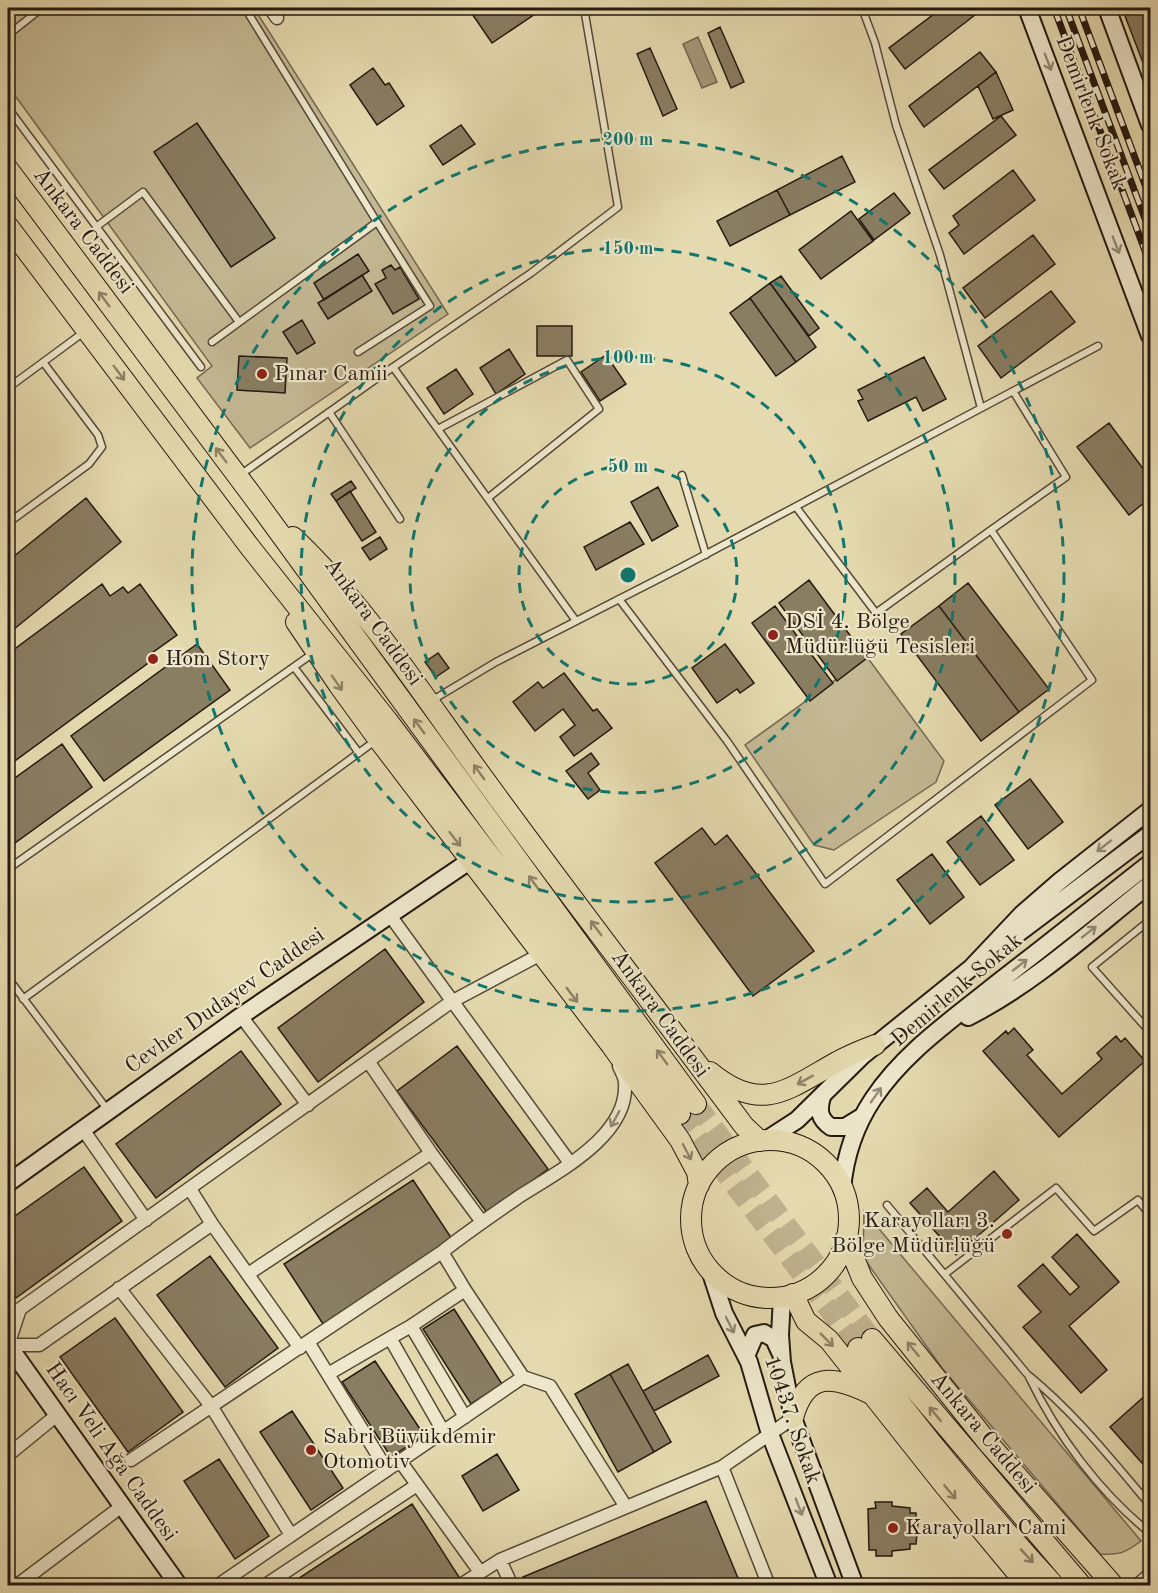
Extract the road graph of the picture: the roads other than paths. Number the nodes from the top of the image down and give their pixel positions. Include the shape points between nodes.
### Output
1 (42, 8) edge
2 (245, 8) edge
3 (584, 8) edge
4 (862, 8) edge
5 (1028, 8) edge
6 (1107, 8) edge
7 (8, 35) edge
8 (8, 108) edge
9 (1150, 124) edge
10 (8, 169) edge
11 (377, 222) junction
12 (8, 226) edge
13 (96, 227) junction
14 (239, 322) junction
15 (87, 330) junction
16 (1150, 336) edge
17 (212, 342) dead end
18 (1098, 346) dead end
19 (358, 351) dead end
20 (43, 362) junction
21 (201, 367) dead end
22 (393, 367) junction
23 (8, 388) edge
24 (1013, 391) junction
25 (981, 408) junction
26 (329, 412) junction
27 (438, 429) junction
28 (682, 475) dead end
29 (237, 477) junction
30 (488, 498) junction
31 (257, 502) junction
32 (796, 507) junction
33 (400, 519) dead end
34 (8, 523) edge
35 (991, 530) junction
36 (249, 546) junction
37 (706, 555) junction
38 (619, 599) junction
39 (576, 621) junction
40 (315, 652) junction
41 (294, 668) junction
42 (428, 703) junction
43 (378, 739) junction
44 (359, 753) junction
45 (1150, 810) edge
46 (1150, 834) edge
47 (471, 860) junction
48 (1150, 863) edge
49 (8, 869) edge
50 (1150, 884) edge
51 (389, 914) junction
52 (1150, 920) edge
53 (541, 954) junction
54 (971, 968) junction
55 (8, 978) edge
56 (23, 999) junction
57 (451, 1002) junction
58 (241, 1016) junction
59 (1150, 1032) edge
60 (935, 1033) junction
61 (611, 1045) junction
62 (875, 1045) junction
63 (694, 1059) junction
64 (368, 1061) junction
65 (822, 1097) junction
66 (308, 1105) junction
67 (108, 1110) junction
68 (863, 1116) junction
69 (82, 1128) junction
70 (763, 1141) junction
71 (431, 1153) junction
72 (570, 1163) junction
73 (8, 1183) edge
74 (699, 1185) junction
75 (190, 1189) junction
76 (842, 1189) junction
77 (887, 1205) dead end
78 (1150, 1215) edge
79 (146, 1220) junction
80 (482, 1222) junction
81 (212, 1224) junction
82 (846, 1238) junction
83 (442, 1252) junction
84 (710, 1270) junction
85 (248, 1274) junction
86 (945, 1274) junction
87 (119, 1288) junction
88 (465, 1290) junction
89 (787, 1296) junction
90 (411, 1326) junction
91 (390, 1338) junction
92 (8, 1345) edge
93 (304, 1345) junction
94 (782, 1355) junction
95 (746, 1356) junction
96 (328, 1374) junction
97 (1027, 1374) junction
98 (523, 1377) junction
99 (874, 1396) junction
100 (211, 1406) junction
101 (57, 1415) junction
102 (465, 1417) junction
103 (793, 1418) junction
104 (443, 1431) junction
105 (770, 1434) junction
106 (8, 1455) edge
107 (131, 1460) dead end
108 (400, 1461) junction
109 (722, 1467) junction
110 (387, 1470) junction
111 (417, 1485) junction
112 (1150, 1505) edge
113 (122, 1506) junction
114 (626, 1507) junction
115 (1150, 1533) edge
116 (291, 1535) junction
117 (500, 1560) junction
118 (1150, 1570) edge
119 (480, 1572) junction
120 (768, 1583) edge
121 (219, 1585) edge
122 (16, 1586) edge
123 (179, 1586) edge
124 (264, 1586) edge
125 (459, 1586) edge
126 (512, 1586) edge
127 (753, 1586) edge
128 (829, 1586) edge
129 (855, 1586) edge
130 (1028, 1586) edge
131 (1055, 1586) edge
132 (1082, 1586) edge
133 (1114, 1586) edge
134 (1132, 1586) edge

1 - 7 lane
2 - 11 lane
3 - 22 lane via 618,207 531,273
4 - 25 lane via 940,255
5 -> 16 street, Demirlenk Sokak
6 - 9 street
8 - 13 lane
29 -> 10 main road, Ankara Caddesi
11 - 14 lane
11 - 19 lane via 430,306
12 - 15 main road, Ankara Caddesi
13 - 14 lane via 143,192
13 - 21 lane
14 - 17 lane
15 - 20 lane
15 -> 36 main road, Ankara Caddesi
18 - 24 lane
20 - 23 lane
20 - 34 lane via 98,435 102,447 89,464
22 - 26 lane
22 - 27 lane
24 - 25 lane
24 - 35 lane via 1066,477
25 - 32 lane
26 - 29 lane
26 - 33 lane
27 - 30 lane
27 - 30 lane via 567,360 599,409
28 - 37 lane
29 - 31 main road, Ankara Caddesi
30 - 39 lane
36 -> 31 main road, Ankara Caddesi via 688,1109
31 - 42 main road via 325,567 382,637
32 - 35 lane via 876,613
32 - 37 lane
35 - 38 lane via 1092,680 825,884 727,741
36 - 40 main road
37 - 38 lane
38 - 39 lane
39 - 42 lane
40 - 41 lane
40 -> 43 main road
41 - 44 lane
41 - 49 lane
63 -> 42 main road
43 - 44 lane
43 -> 47 main road
44 - 56 lane
45 -> 54 street via 1060,880
46 - 54 street, Demirlenk Sokak
47 - 51 street, Cevher Dudayev Caddesi
47 - 53 main road
60 -> 48 street, Demirlenk Sokak
60 -> 50 street via 1008,993
51 - 57 street
51 - 58 street, Cevher Dudayev Caddesi
52 - 59 lane via 1092,967
53 - 57 street
53 -> 61 main road
54 - 62 street
55 - 56 lane
56 - 67 lane
57 - 64 street
57 - 72 street
58 - 66 street
58 - 67 street, Cevher Dudayev Caddesi
68 -> 60 street, Demirlenk Sokak via 894,1073
61 -> 72 street via 625,1081 624,1102 608,1131 592,1149
61 -> 74 main road via 680,1140 698,1172
62 -> 63 main road via 786,1090 765,1095 731,1086
62 - 65 street
63 - 70 main road via 744,1126
64 - 66 street
64 - 71 street
65 - 68 street via 819,1112 831,1127 845,1127
65 - 70 street via 789,1126
66 - 75 street
67 - 69 street, Cevher Dudayev Caddesi
68 - 76 street, Demirlenk Sokak via 850,1148
69 - 73 street, Cevher Dudayev Caddesi
69 - 79 street
70 - 74 main road via 738,1147 719,1159
70 - 76 main road via 793,1144 814,1154 831,1169
71 - 80 street
71 - 85 street
72 - 80 street
74 - 84 main road via 691,1222 697,1248
75 - 79 street
75 - 81 street
76 - 82 main road via 848,1218
77 - 86 lane
78 - 86 lane via 1138,1200 1094,1231 1056,1188
79 - 92 street via 20,1309
80 - 83 street
81 - 85 street
81 - 87 street
82 - 89 main road via 838,1259 823,1277
133 -> 82 main road via 989,1444 888,1318 862,1278
83 - 88 street
83 - 93 street
84 - 89 main road via 747,1295
84 -> 95 street, 10437. Sokak via 724,1313
85 - 93 street
86 - 97 lane
87 - 92 street via 39,1345
87 - 100 street
88 - 90 street
88 - 98 street
89 - 94 street, 10437. Sokak via 780,1335
89 -> 99 main road
90 - 91 street
90 - 102 street
91 - 96 street
91 - 104 street
92 - 101 street, Hacı Veli Ağa Caddesi
93 - 96 street
93 - 100 street
94 - 95 street via 774,1339 764,1333 755,1335
94 - 103 street, 10437. Sokak
95 - 105 street, 10437. Sokak
96 - 110 street
97 - 112 lane via 1073,1415
97 - 115 lane via 1060,1434 1125,1513
98 - 102 street
98 - 114 street via 550,1386
99 - 103 main road via 842,1382 819,1381 803,1393
99 -> 130 main road
100 - 107 street
100 - 116 street
101 - 106 street
101 - 113 street, Hacı Veli Ağa Caddesi
102 - 104 street
103 - 105 street
103 - 129 street, 10437. Sokak
104 - 108 street
105 - 109 street
105 -> 128 street, 10437. Sokak
108 - 110 street
108 - 111 street
109 - 114 street
109 - 120 street
110 - 116 street
111 - 119 street
111 - 124 street
113 - 122 street
113 - 123 street, Hacı Veli Ağa Caddesi
114 - 117 street
116 - 121 street
117 - 119 street
117 - 126 street
118 - 134 lane
119 - 125 street
120 - 127 street
132 -> 131 main road, Ankara Caddesi via 865,1344 992,1517

